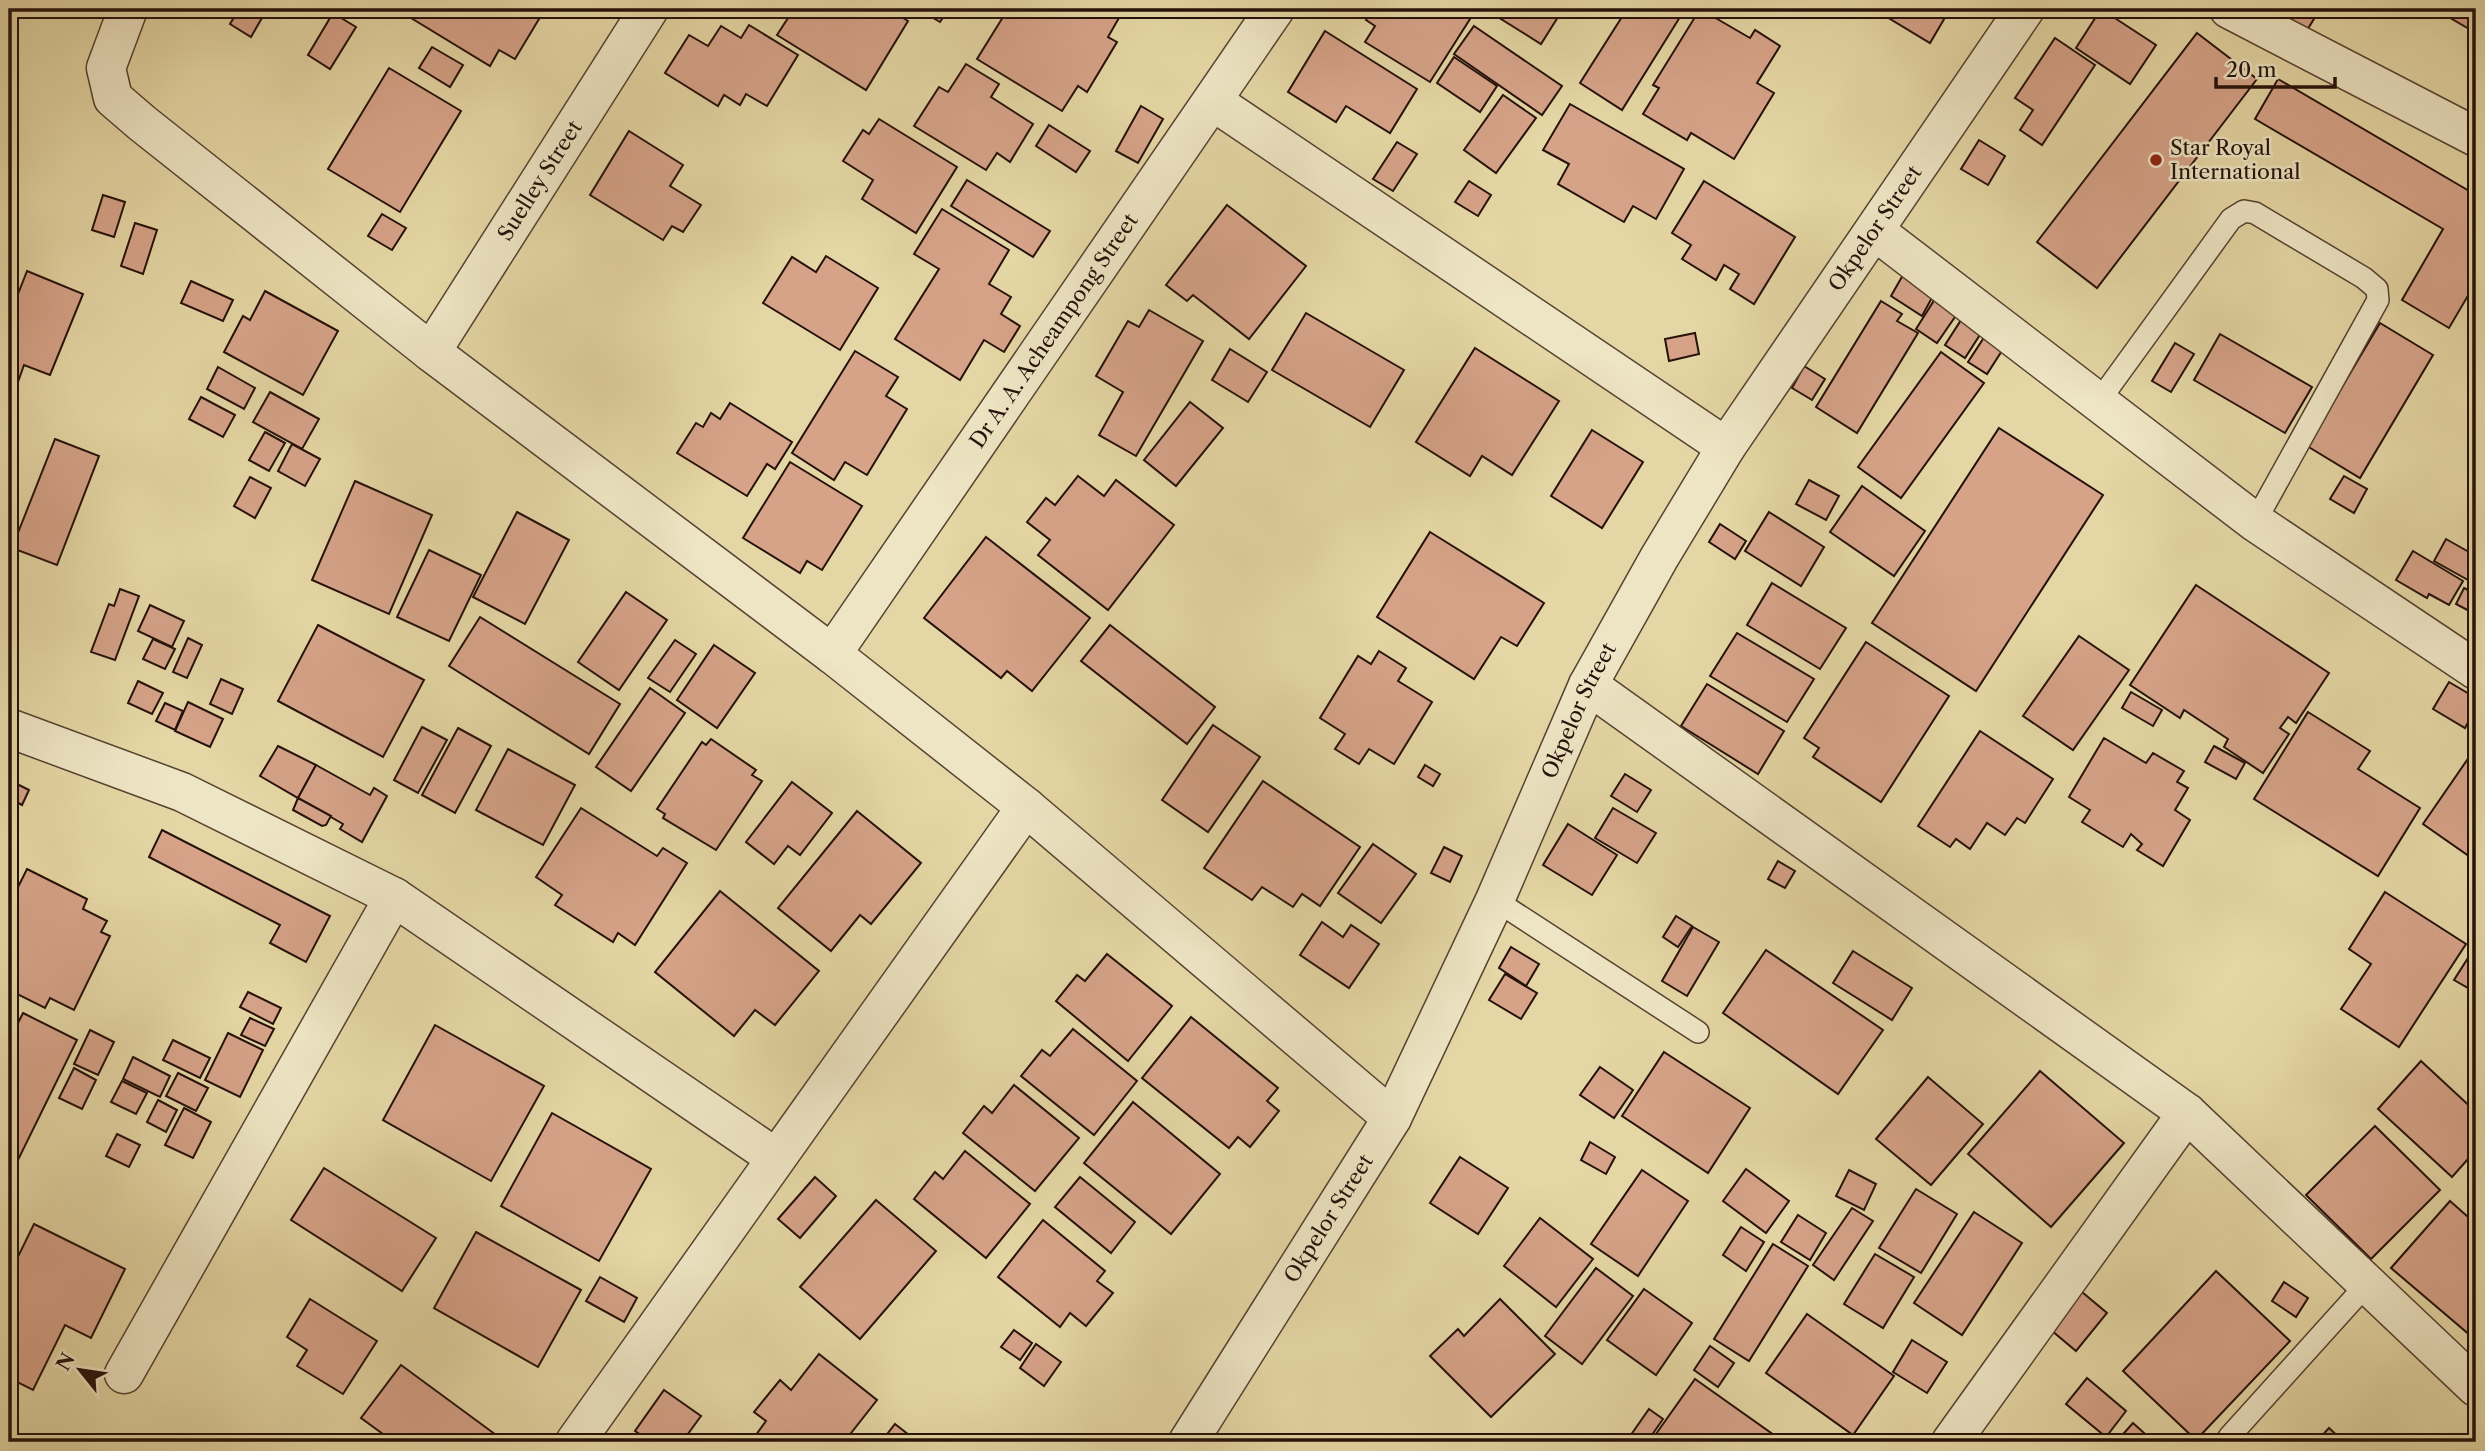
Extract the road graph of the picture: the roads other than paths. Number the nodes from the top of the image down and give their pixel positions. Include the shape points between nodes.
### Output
1 (128, 9) edge
2 (649, 9) edge
3 (1275, 9) edge
4 (2025, 9) edge
5 (2229, 9) edge
6 (1214, 102) junction
7 (2476, 136) edge
8 (1875, 231) junction
9 (431, 352) junction
10 (2099, 401) junction
11 (1726, 447) junction
12 (2256, 522) junction
13 (832, 654) junction
14 (2476, 670) edge
15 (1588, 685) junction
16 (9, 728) edge
17 (1026, 807) junction
18 (394, 897) junction
19 (1496, 901) junction
20 (1698, 1032) dead end
21 (2187, 1113) junction
22 (1392, 1118) junction
23 (775, 1158) junction
24 (2367, 1284) junction
25 (124, 1374) dead end
26 (2476, 1387) edge
27 (2229, 1437) dead end
28 (575, 1442) edge
29 (1188, 1442) edge
30 (1951, 1442) edge

1 - 9 street via 106,68 114,98
2 - 9 street, Suelley Street
3 - 6 street, Dr A. A. Acheampong Street
4 - 8 street, Okpelor Street
5 - 7 street
6 - 11 street
6 - 13 street, Dr A. A. Acheampong Street
8 - 10 street
8 - 11 street, Okpelor Street
9 - 13 street
10 - 12 street
10 - 12 lane via 2231,219 2244,211 2255,213 2364,278 2376,289 2378,300
11 - 15 street, Okpelor Street
12 - 14 street
13 - 17 street
15 - 19 street, Okpelor Street
15 - 21 street
16 - 18 street via 182,792
17 - 22 street
17 - 23 street
18 - 23 street
18 - 25 street
19 - 20 lane
19 - 22 street, Okpelor Street
21 - 24 street
21 - 30 street
22 - 29 street, Okpelor Street
23 - 28 street
24 - 26 street
24 - 27 lane

